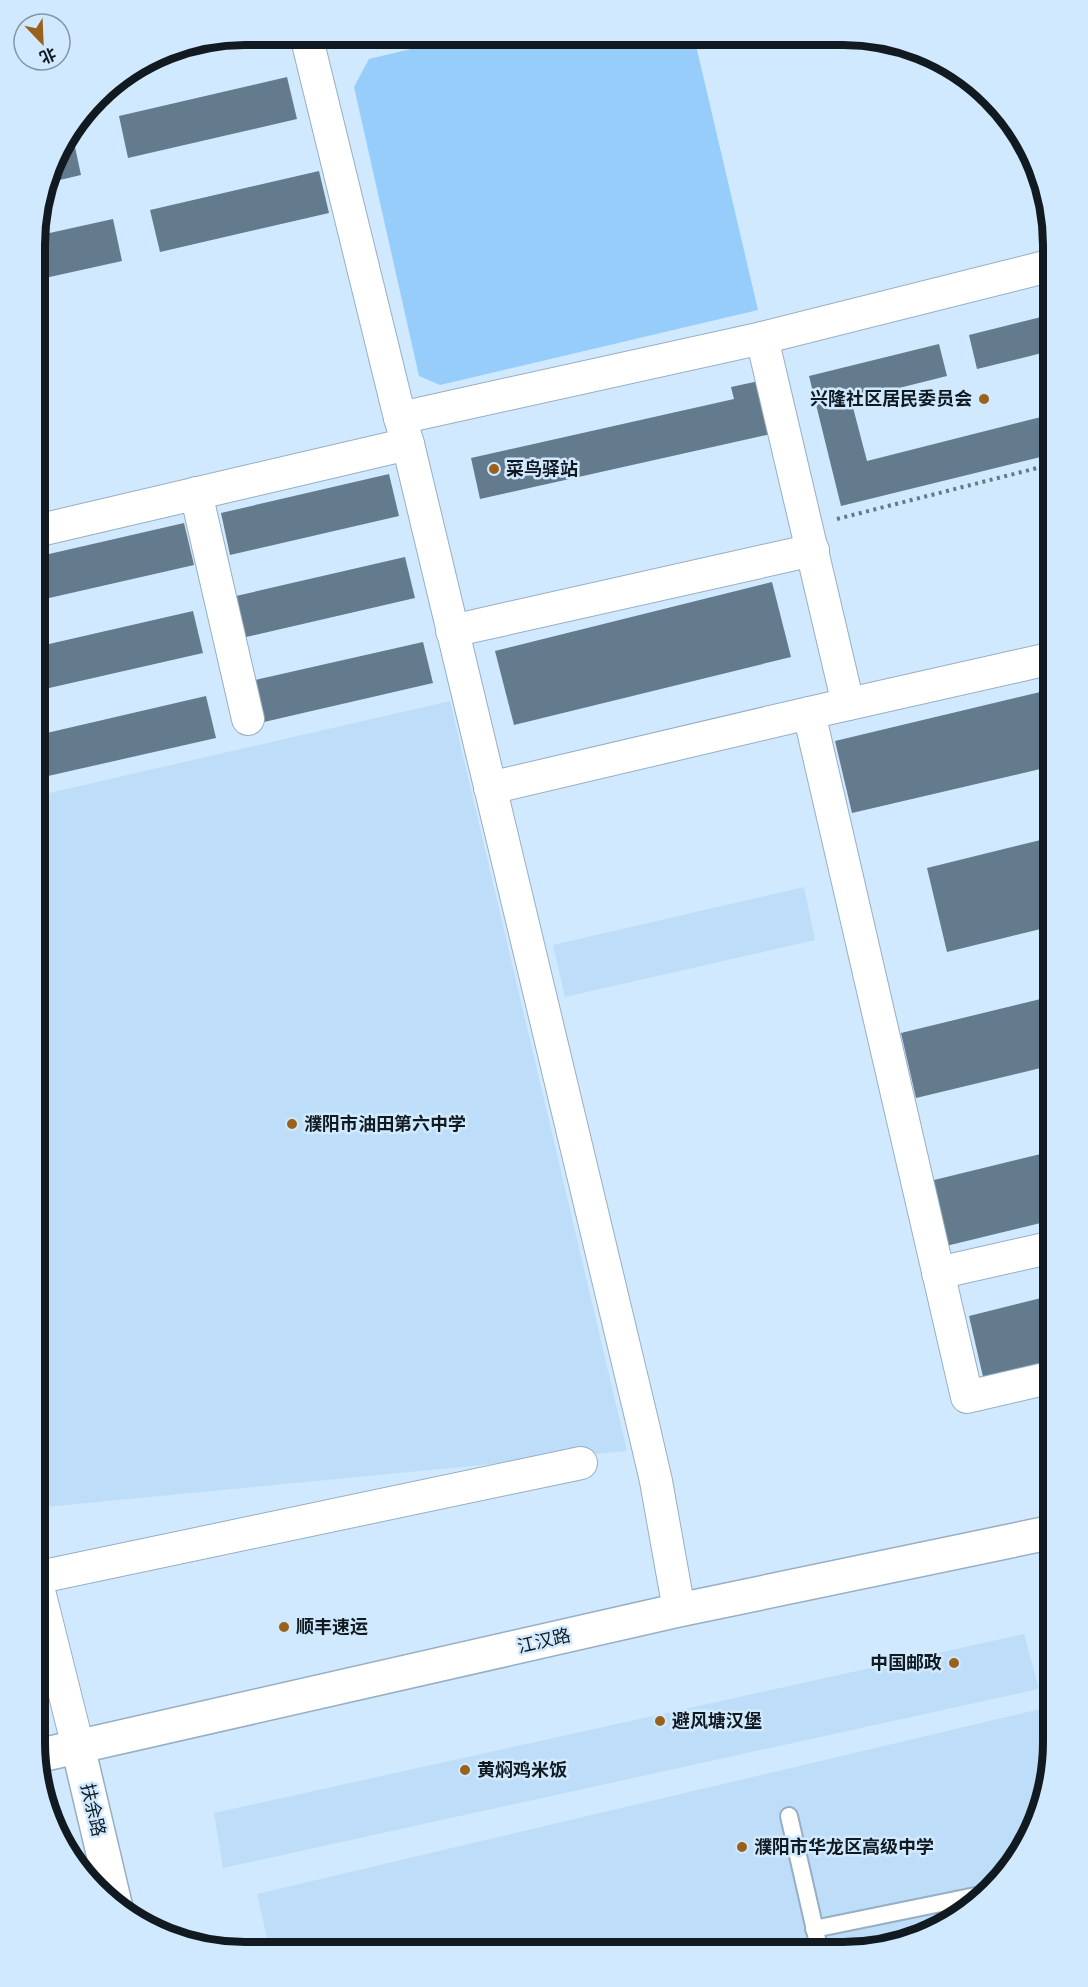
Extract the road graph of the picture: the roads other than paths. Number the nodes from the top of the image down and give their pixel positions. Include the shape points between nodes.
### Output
1 (308, 45) edge
2 (1043, 268) edge
3 (762, 338) junction
4 (404, 431) junction
5 (196, 493) junction
6 (45, 529) edge
7 (810, 538) junction
8 (452, 631) junction
9 (1043, 660) edge
10 (848, 704) junction
11 (809, 713) junction
12 (248, 719) dead end
13 (490, 788) junction
14 (1043, 1249) edge
15 (938, 1273) junction
16 (1043, 1379) edge
17 (581, 1463) dead end
18 (1043, 1534) edge
19 (45, 1575) edge
20 (679, 1610) junction
21 (45, 1617) edge
22 (78, 1747) junction
23 (46, 1754) edge
24 (789, 1816) dead end
25 (112, 1892) edge
26 (970, 1897) edge
27 (814, 1929) junction
28 (817, 1942) edge

1 - 4 street
2 - 3 street
3 - 4 street
3 - 7 street
4 - 5 street
4 - 8 street
5 - 6 street
5 - 12 street
7 - 8 street
7 - 10 street
8 - 13 street
9 - 10 street
10 - 11 street
11 - 13 street
11 - 15 street
13 - 20 street via 651,1459
14 - 15 street
15 - 16 street via 968,1397
17 - 19 street
18 - 20 street, 江汉路
20 - 22 street, 江汉路
21 - 22 street
22 - 23 street, 江汉路
22 - 25 street, 扶余路
24 - 27 lane
26 - 27 lane
27 - 28 lane

